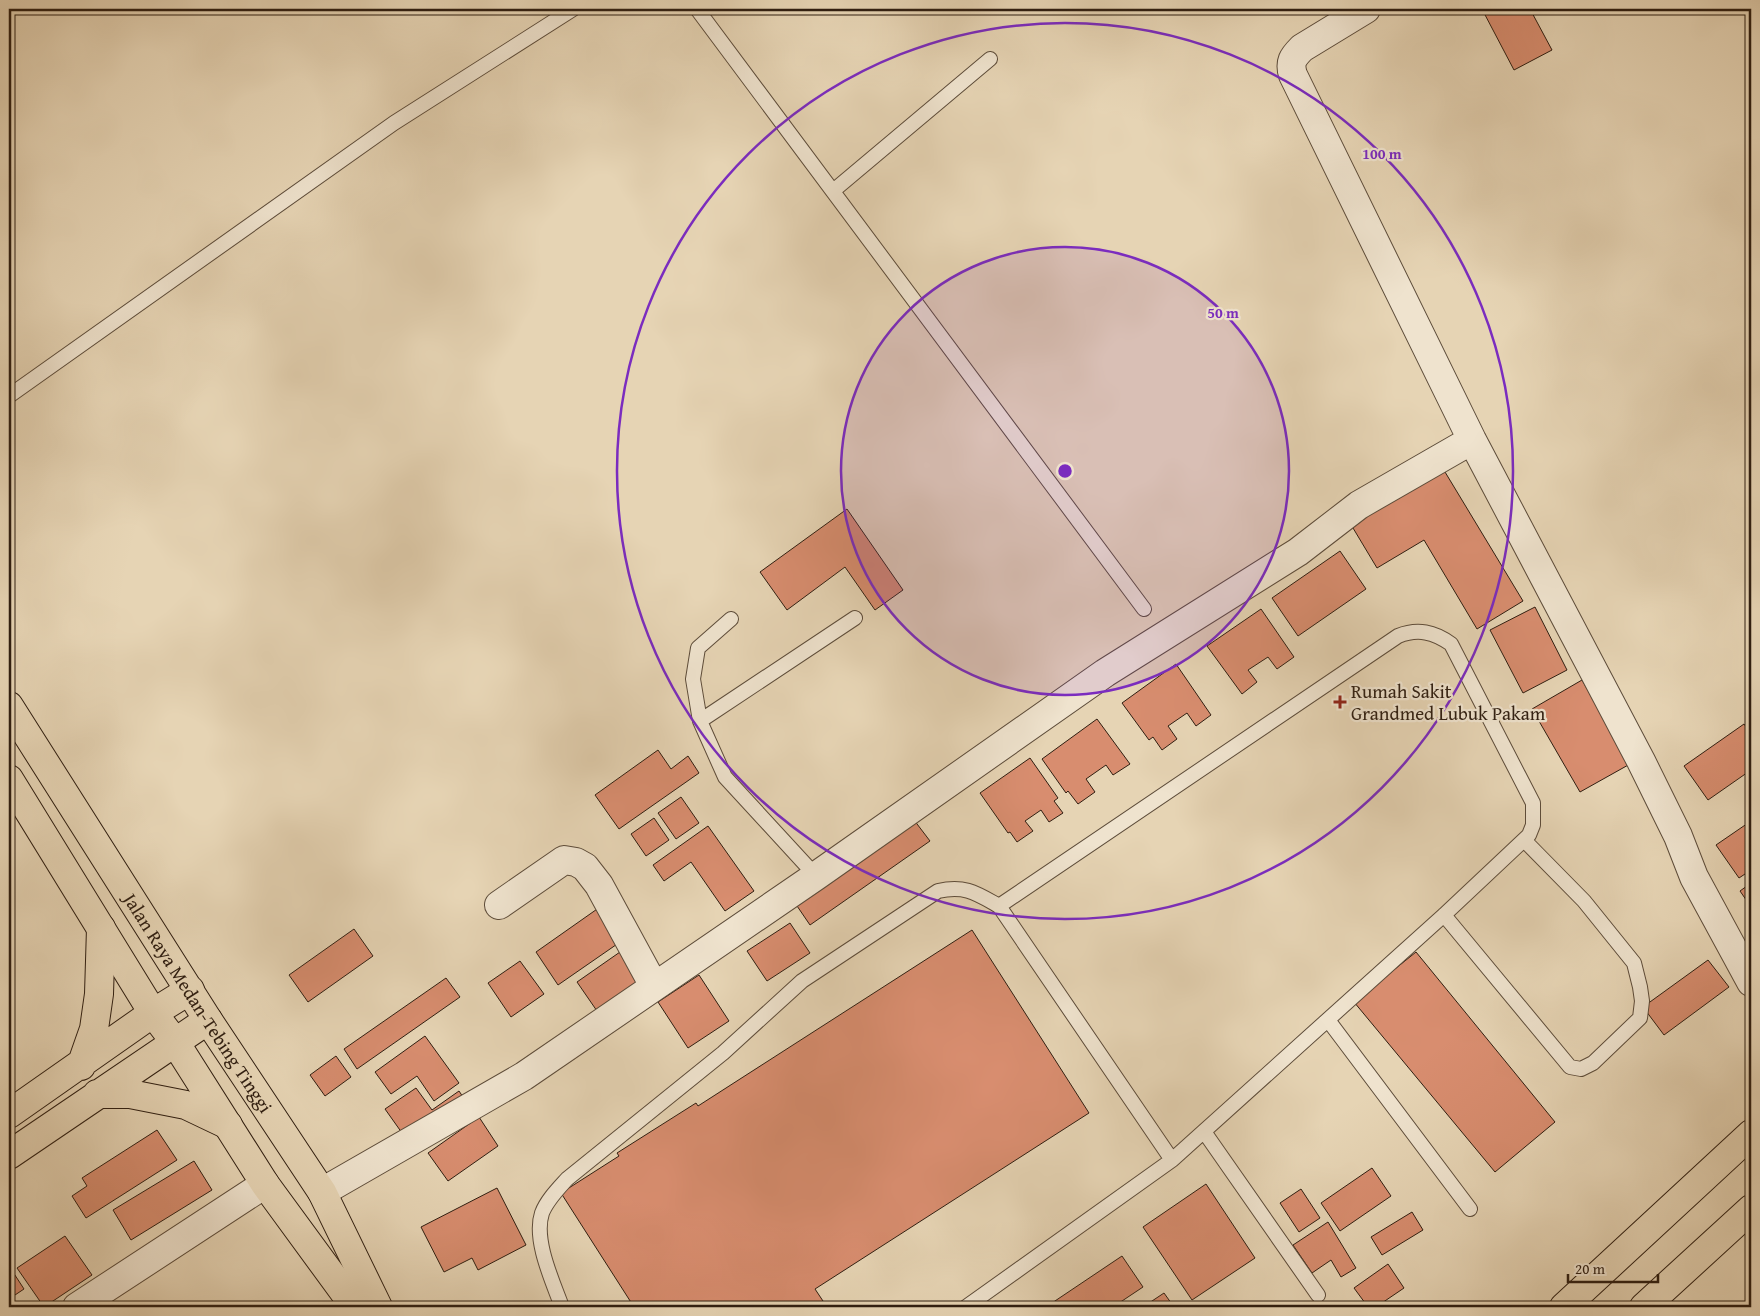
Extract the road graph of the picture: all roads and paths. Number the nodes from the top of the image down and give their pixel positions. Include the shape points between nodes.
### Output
1 (573, 9) edge
2 (697, 9) edge
3 (1366, 9) edge
4 (990, 59) dead end
5 (834, 191) junction
6 (9, 396) edge
7 (1472, 440) junction
8 (1144, 609) dead end
9 (855, 618) dead end
10 (731, 619) dead end
11 (9, 706) edge
12 (700, 721) junction
13 (9, 779) edge
14 (1524, 840) junction
15 (816, 876) junction
16 (499, 904) dead end
17 (999, 906) junction
18 (1444, 915) junction
19 (101, 928) junction
20 (1751, 979) edge
21 (654, 986) junction
22 (190, 990) junction
23 (153, 1013) junction
24 (208, 1020) junction
25 (1328, 1020) junction
26 (175, 1042) junction
27 (81, 1066) junction
28 (97, 1094) junction
29 (9, 1114) edge
30 (228, 1125) junction
31 (1205, 1133) junction
32 (1751, 1134) edge
33 (9, 1155) edge
34 (1172, 1160) junction
35 (265, 1184) junction
36 (322, 1192) junction
37 (1470, 1208) dead end
38 (1751, 1208) edge
39 (1318, 1295) dead end
40 (77, 1307) edge
41 (354, 1307) edge
42 (378, 1307) edge
43 (562, 1307) edge
44 (966, 1307) edge
45 (1564, 1307) edge
46 (1644, 1307) edge

1 - 6 lane via 394,123
2 - 5 lane
3 - 7 street via 1302,48 1293,56 1290,66
4 - 5 lane
5 - 8 lane
7 - 15 street via 1359,506 1298,552 1105,673
7 - 20 street via 1641,761 1694,877
9 - 12 lane
10 - 12 lane via 698,648 693,679
11 - 22 highway, Jalan Raya Medan-Tebing Tinggi
12 - 15 lane via 724,777
13 - 19 highway
14 - 17 lane via 1534,825 1533,803 1451,644 1434,633 1410,631 1398,636
14 - 18 lane
14 - 18 lane via 1584,901 1634,963 1642,1001 1640,1018 1634,1025 1593,1063 1581,1070 1570,1067
15 - 21 street
16 - 21 street via 564,860 576,862 585,867 599,885
17 - 34 lane
17 - 43 lane via 956,887 938,891 802,981 723,1052 567,1179 549,1199 541,1215 540,1244
18 - 25 lane
19 - 23 highway
19 - 27 highway via 99,994 94,1028
21 - 36 street via 524,1076
22 - 23 highway
22 - 24 highway, Jalan Raya Medan-Tebing Tinggi
23 - 26 highway
23 - 27 highway
24 - 26 highway
24 - 36 highway, Jalan Raya Medan-Tebing Tinggi
25 - 31 lane
25 - 37 lane
26 - 28 highway
26 - 30 highway
27 - 29 highway
28 - 30 highway via 130,1094 186,1105
28 - 33 highway
30 - 35 highway
31 - 34 lane
31 - 39 lane
32 - 45 highway
34 - 44 lane
35 - 40 street
35 - 41 highway
36 - 42 highway, Jalan Raya Medan-Tebing Tinggi
38 - 46 highway

